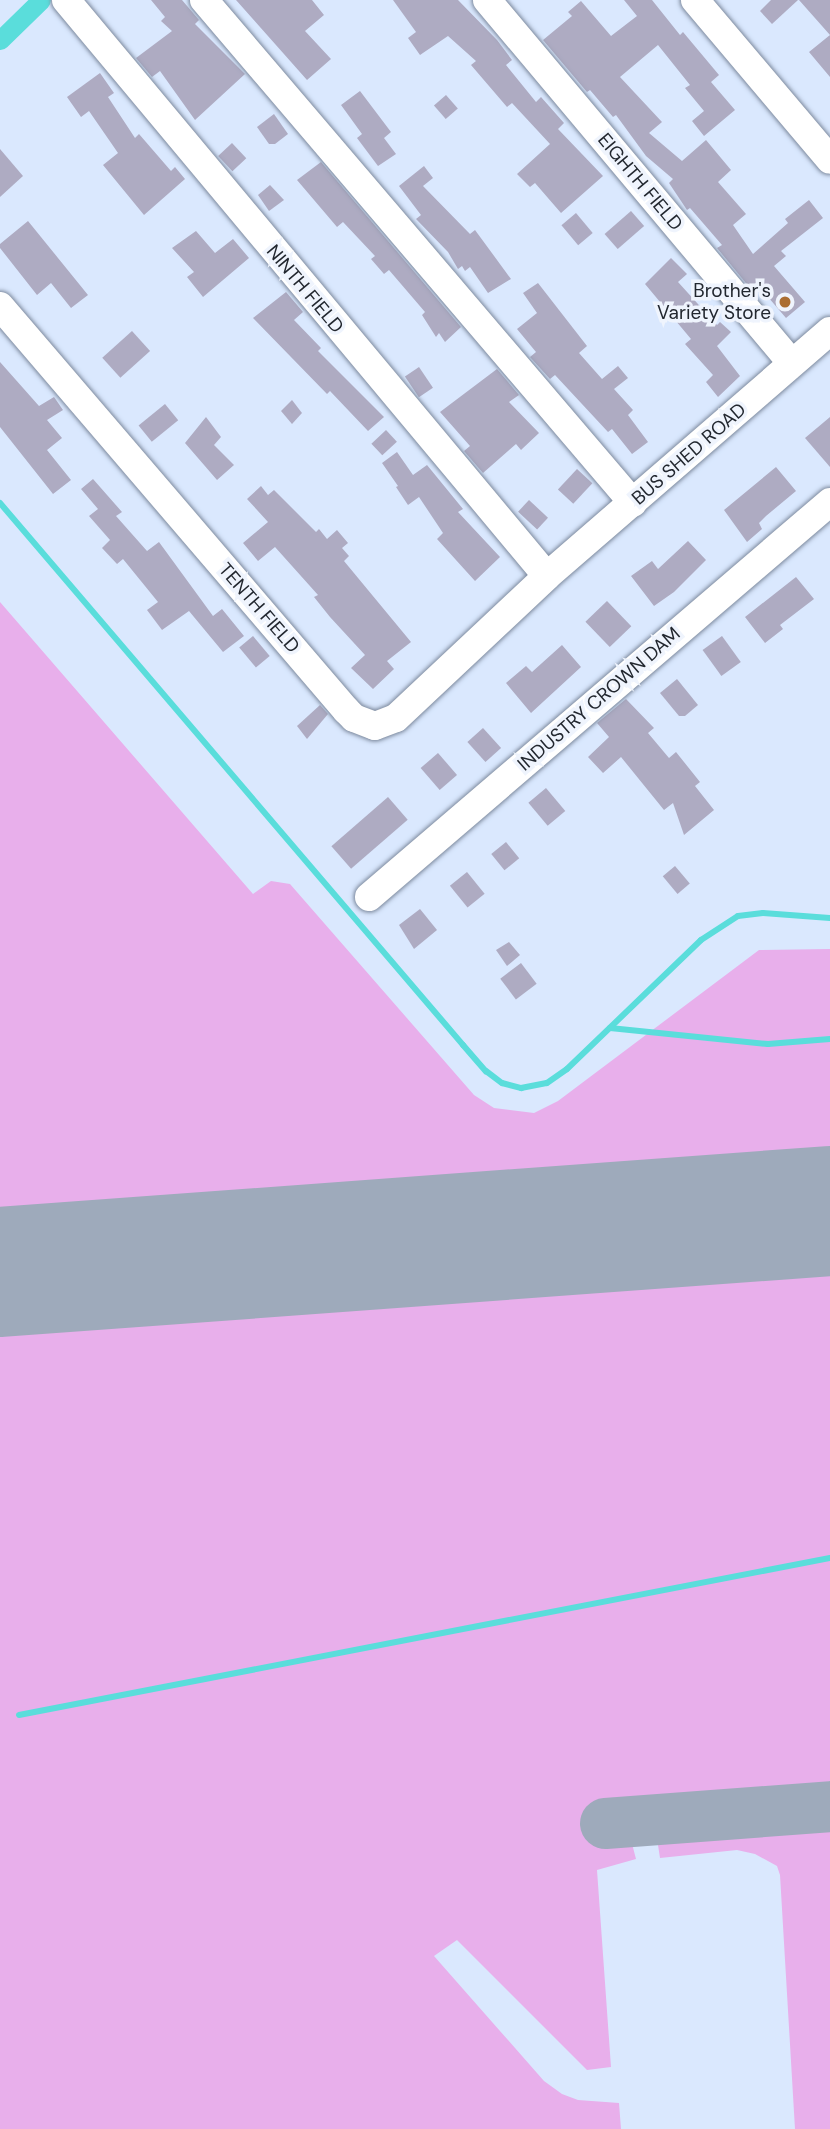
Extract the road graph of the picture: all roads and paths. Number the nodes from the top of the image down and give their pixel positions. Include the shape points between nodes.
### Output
1 (204, 0) edge
2 (488, 0) edge
3 (695, 0) edge
4 (71, 8) edge
5 (830, 160) edge
6 (0, 306) edge
7 (830, 331) edge
8 (792, 363) junction
9 (830, 502) edge
10 (633, 503) junction
11 (547, 576) junction
12 (369, 897) dead end

1 - 10 street
2 - 8 street, EIGHTH FIELD
3 - 5 street
4 - 11 street, NINTH FIELD
6 - 11 street, TENTH FIELD via 354,718 375,726 396,718
7 - 8 street, BUS SHED ROAD
8 - 10 street, BUS SHED ROAD
9 - 12 street, INDUSTRY CROWN DAM
10 - 11 street, BUS SHED ROAD

